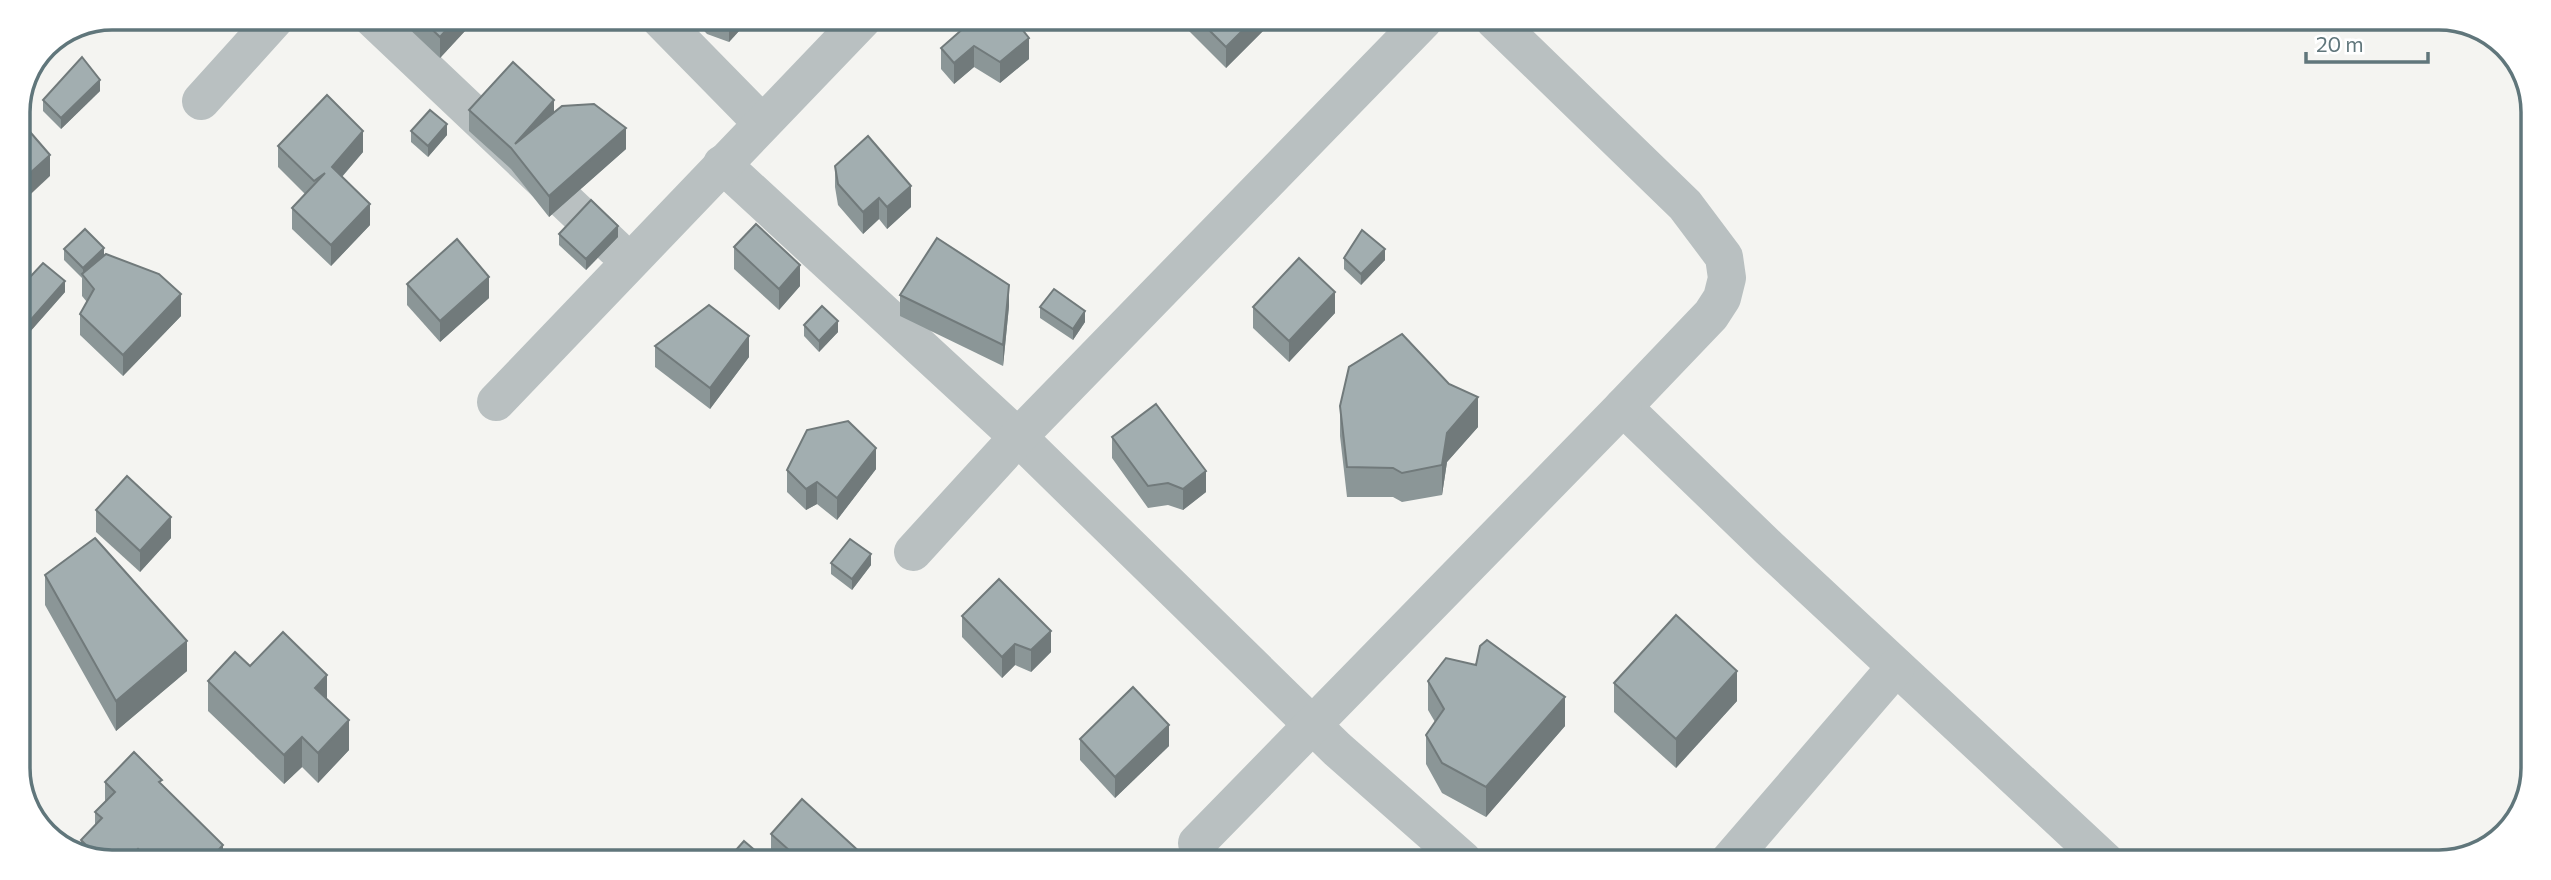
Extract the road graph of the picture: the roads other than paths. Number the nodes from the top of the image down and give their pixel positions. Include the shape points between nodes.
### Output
1 (265, 30) edge
2 (385, 30) edge
3 (671, 30) edge
4 (852, 30) edge
5 (1414, 30) edge
6 (1504, 30) edge
7 (201, 101) dead end
8 (762, 123) junction
9 (722, 164) junction
10 (629, 262) junction
11 (496, 402) dead end
12 (1623, 407) junction
13 (1018, 437) junction
14 (913, 552) dead end
15 (1896, 667) junction
16 (1312, 725) junction
17 (1197, 843) dead end
18 (1452, 850) edge
19 (1738, 850) edge
20 (2093, 850) edge

1 - 7 street
2 - 10 street
3 - 8 street
4 - 8 street
5 - 13 street
6 - 12 street via 1685,205 1724,257 1727,278 1722,299
8 - 9 street
9 - 10 street
9 - 13 street
10 - 11 street
12 - 15 street
12 - 16 street
13 - 14 street
13 - 16 street
15 - 19 street
15 - 20 street
16 - 17 street
16 - 18 street

